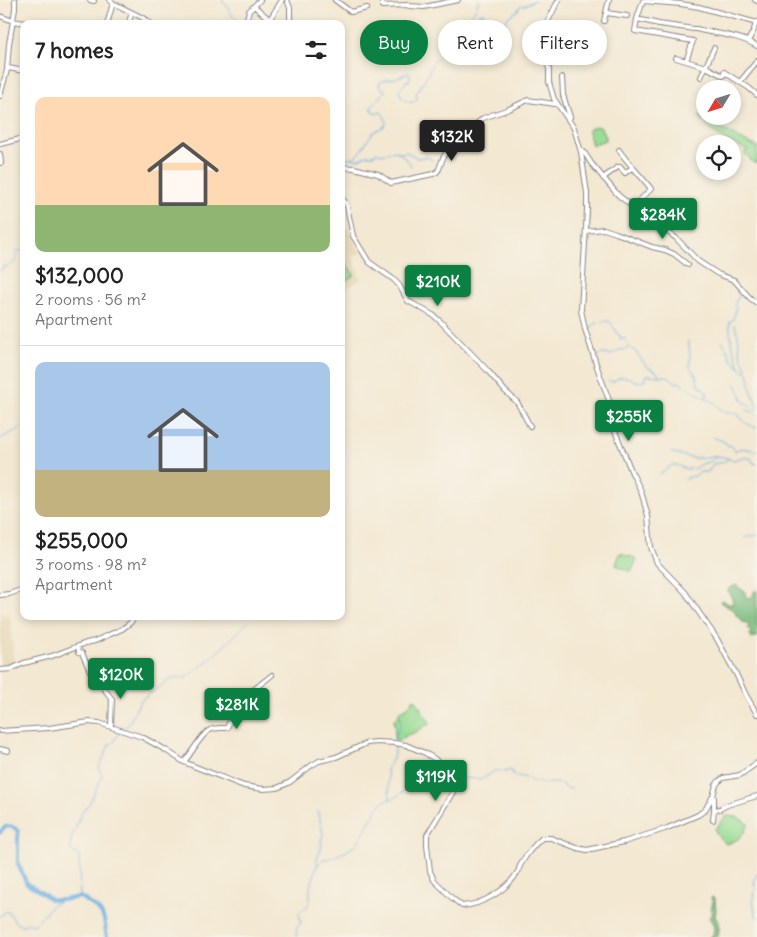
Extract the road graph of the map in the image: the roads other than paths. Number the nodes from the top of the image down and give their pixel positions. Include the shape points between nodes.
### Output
1 (15, 0) edge
2 (260, 0) edge
3 (282, 0) edge
4 (287, 0) edge
5 (335, 0) edge
6 (382, 0) edge
7 (458, 0) edge
8 (559, 0) edge
9 (609, 0) edge
10 (112, 1) edge
11 (254, 6) junction
12 (367, 8) dead end
13 (132, 13) junction
14 (606, 13) junction
15 (0, 16) edge
16 (627, 16) dead end
17 (270, 19) joint
18 (637, 19) junction
19 (13, 20) junction
20 (108, 20) edge
21 (129, 20) edge
22 (144, 20) edge
23 (245, 20) edge
24 (290, 20) edge
25 (604, 20) edge
26 (20, 22) edge
27 (756, 23) edge
28 (748, 41) junction
29 (757, 46) edge
30 (714, 48) dead end
31 (676, 58) dead end
32 (1, 61) edge
33 (686, 61) junction
34 (757, 61) edge
35 (7, 63) junction
36 (706, 67) junction
37 (755, 67) edge
38 (8, 68) junction
39 (20, 70) edge
40 (701, 76) dead end
41 (562, 77) dead end
42 (737, 80) edge
43 (741, 81) edge
44 (741, 83) edge
45 (757, 94) edge
46 (0, 96) edge
47 (557, 103) junction
48 (568, 118) junction
49 (20, 139) edge
50 (0, 144) edge
51 (619, 150) dead end
52 (581, 152) junction
53 (0, 154) edge
54 (1, 164) edge
55 (345, 167) edge
56 (633, 167) junction
57 (603, 178) junction
58 (345, 202) edge
59 (633, 207) junction
60 (586, 231) junction
61 (688, 265) dead end
62 (757, 303) edge
63 (530, 426) dead end
64 (20, 590) edge
65 (0, 596) edge
66 (132, 620) edge
67 (78, 646) junction
68 (0, 670) edge
69 (272, 675) dead end
70 (757, 714) edge
71 (111, 726) junction
72 (0, 731) edge
73 (0, 749) edge
74 (8, 751) dead end
75 (184, 762) junction
76 (757, 764) edge
77 (712, 796) junction
78 (757, 796) edge
79 (714, 810) junction
80 (713, 820) dead end

1 - 19 street
2 - 11 street
3 - 17 street
4 - 24 street
5 - 12 street via 351,12
6 - 7 street via 382,6 416,7
8 - 47 street via 540,42
9 - 14 street
10 - 13 street
10 - 20 street
11 - 17 street
11 - 23 street
13 - 21 street
13 - 22 street
14 - 16 street
14 - 25 street
15 - 19 street
18 - 27 street via 643,1 699,7
18 - 28 street
18 - 33 street via 635,31 693,42
19 - 26 street
19 - 35 street
27 - 28 street
28 - 29 street
30 - 36 street
31 - 33 street
32 - 35 street
33 - 36 street
34 - 37 street
35 - 38 street
36 - 40 street
36 - 42 street
37 - 43 street
38 - 39 street
38 - 46 street
41 - 48 street
44 - 45 street
47 - 48 street
47 - 55 street via 528,100 483,118 454,140 433,174 391,183 378,174
48 - 52 street
49 - 50 street
51 - 56 street
52 - 57 street
52 - 60 street via 587,193
53 - 54 street
56 - 57 street via 625,173 618,167
56 - 59 street via 651,189
57 - 59 street
58 - 63 street via 353,236 369,262 399,285 408,301 433,315 450,331 514,398
59 - 62 street via 676,238 698,261 734,280
60 - 61 street via 616,233 674,254
60 - 70 street via 582,319 616,431 641,491 651,547 657,563 684,592 717,639
64 - 65 street
66 - 67 street via 122,629
67 - 68 street
67 - 71 street via 90,671 112,699
69 - 75 street via 242,699 227,728 212,729 202,736
71 - 72 street via 89,722
71 - 75 street via 142,737
73 - 74 street
75 - 77 street via 232,782 263,789 284,785 319,761 367,744 399,743 425,753 443,768 453,786 453,792 427,837 430,871 434,880 462,906 477,904 508,883 542,838 587,850 597,848 675,825 705,810
76 - 77 street via 740,775 723,778
77 - 79 street
78 - 79 street
79 - 80 street

